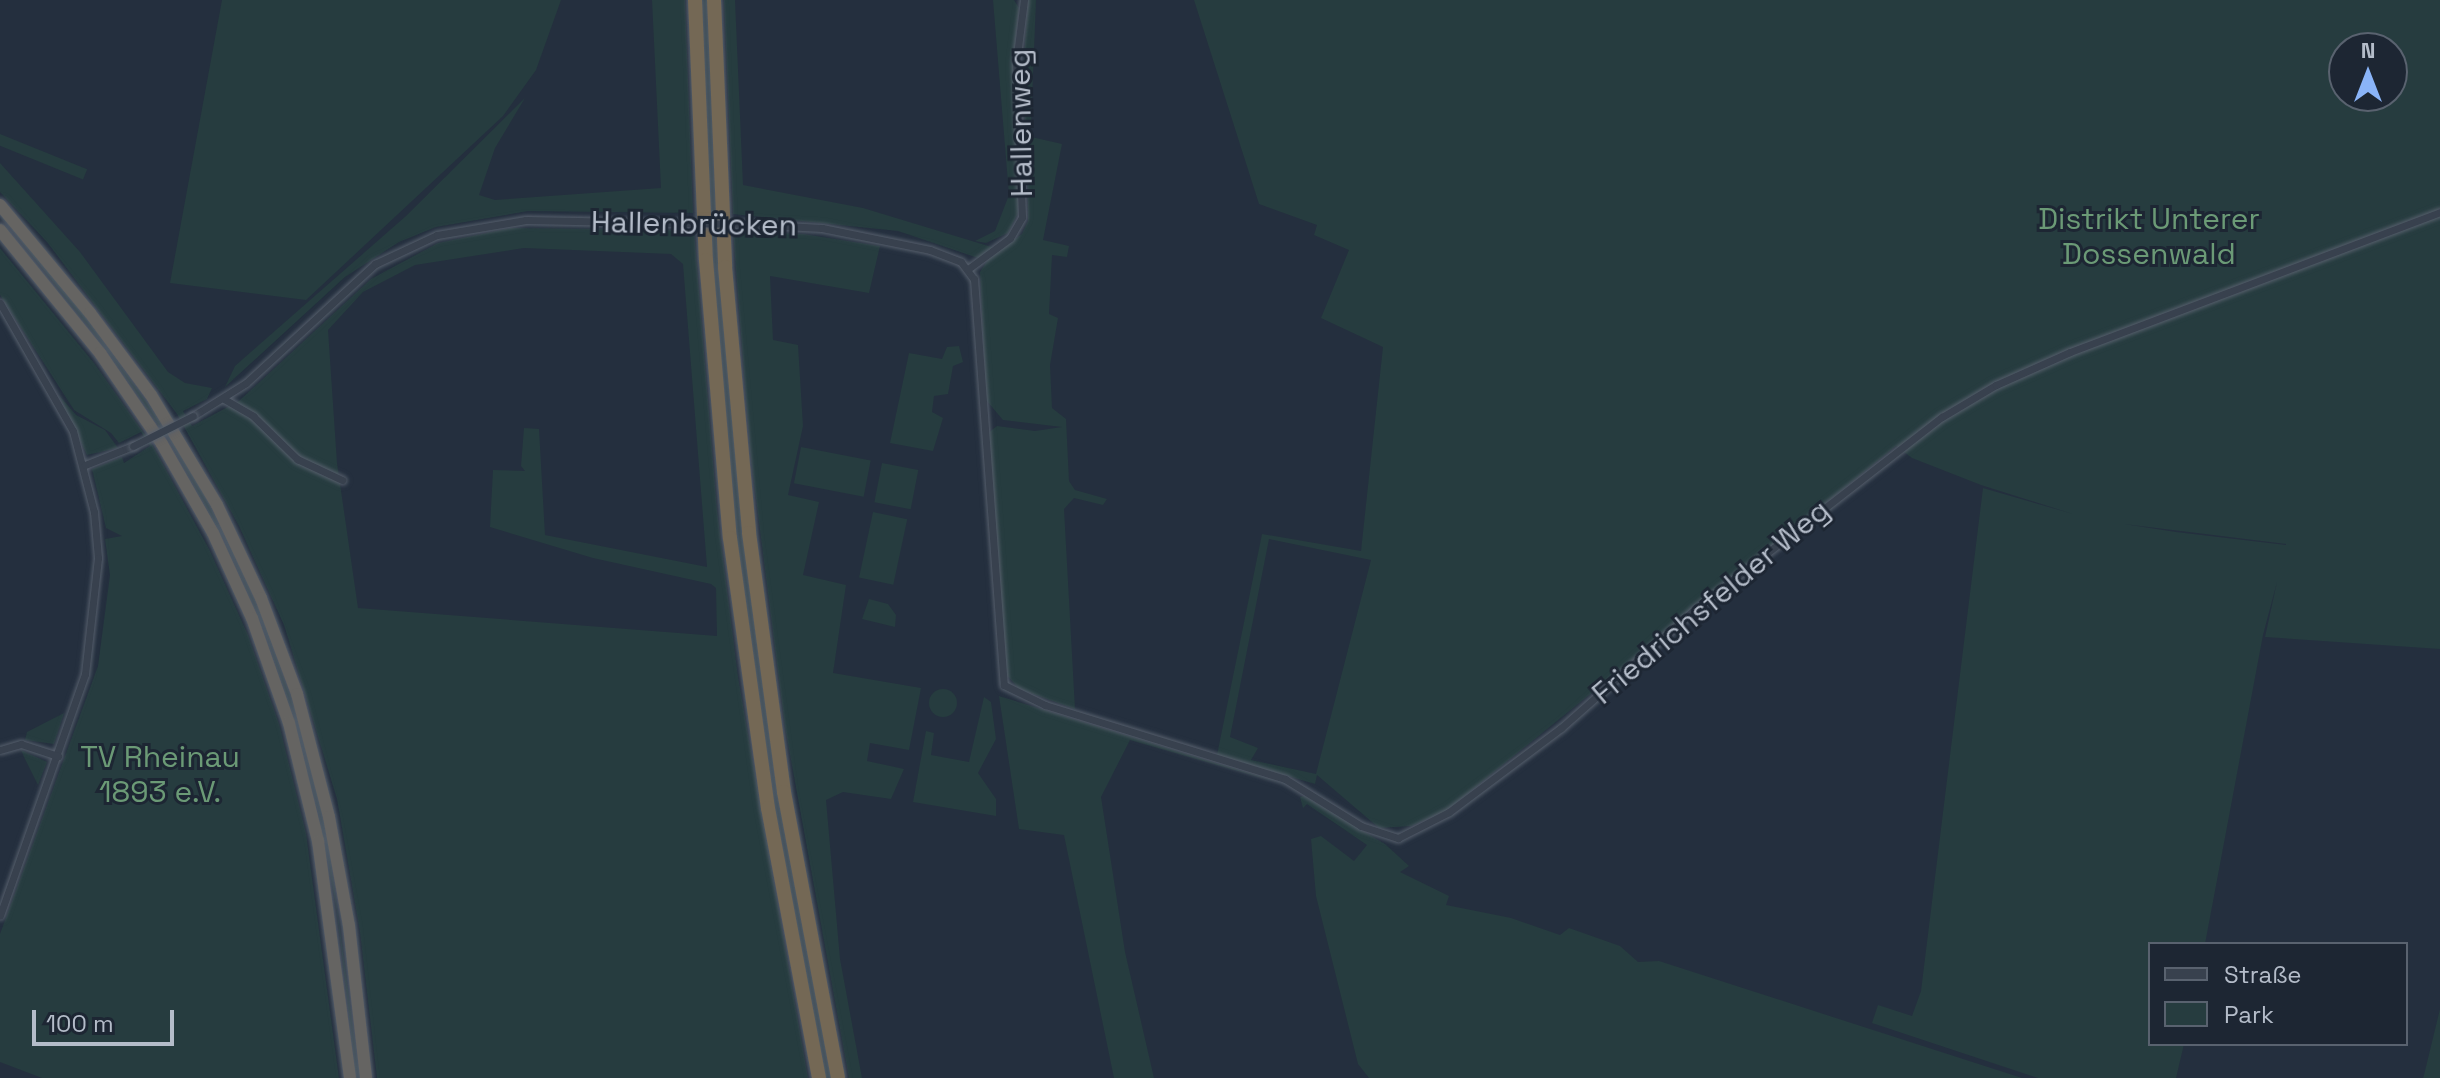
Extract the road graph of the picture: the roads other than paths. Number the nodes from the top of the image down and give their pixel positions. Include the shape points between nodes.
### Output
1 (695, 0) edge
2 (714, 0) edge
3 (1024, 0) edge
4 (0, 205) edge
5 (2440, 212) edge
6 (0, 230) edge
7 (968, 269) junction
8 (0, 303) edge
9 (224, 399) junction
10 (85, 465) junction
11 (342, 480) dead end
12 (0, 750) edge
13 (58, 756) junction
14 (0, 915) edge
15 (350, 1078) edge
16 (366, 1078) edge
17 (819, 1078) edge
18 (838, 1078) edge

1 - 17 highway via 707,275 730,538 768,808
2 - 18 highway via 727,298 748,520 784,792
3 - 7 street, Hallenweg via 1016,63 1022,217 1010,238
4 - 16 highway via 151,395 217,505 261,598 297,694 329,817 349,926
5 - 7 street, Friedrichsfelder Weg via 2070,352 1996,385 1942,417 1695,609 1561,728 1449,812 1408,835 1378,834 1274,775 1045,705 1004,685 976,291
6 - 15 highway via 91,341 162,444 213,533 252,618 289,723 318,841
7 - 9 street, Hallenbrücken, bridge via 949,255 860,234 748,224 526,220 437,235 375,264
8 - 10 street via 54,391
9 - 10 street, Hallenbrücken, bridge
9 - 11 street via 273,434 297,459
10 - 13 street via 96,523 96,612 85,674
12 - 13 street via 21,744
13 - 14 street

